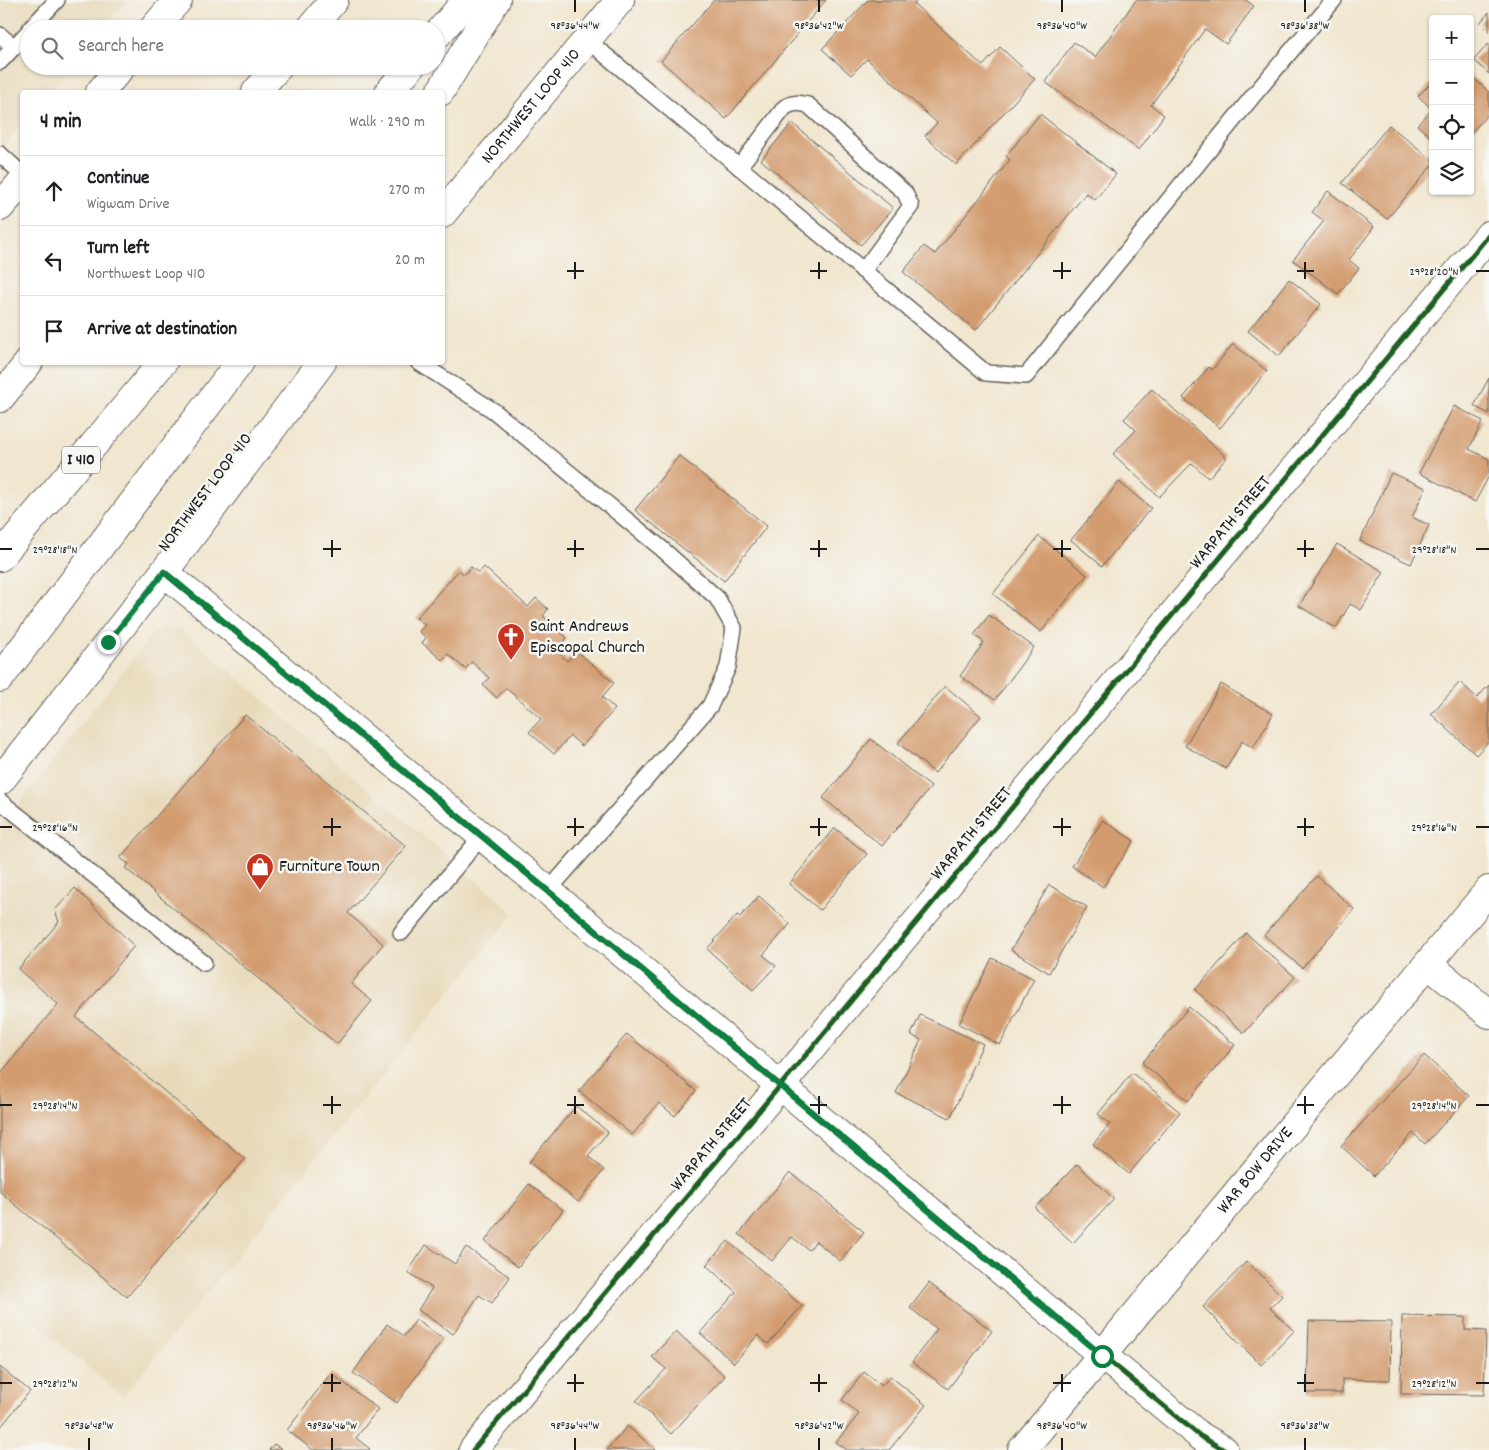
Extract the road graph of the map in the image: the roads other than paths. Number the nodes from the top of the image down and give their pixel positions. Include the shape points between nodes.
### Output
1 (57, 0) edge
2 (178, 0) edge
3 (334, 0) edge
4 (467, 0) edge
5 (496, 0) edge
6 (620, 0) edge
7 (1334, 0) edge
8 (39, 20) edge
9 (161, 20) edge
10 (317, 20) edge
11 (445, 26) edge
12 (0, 35) edge
13 (586, 39) junction
14 (20, 41) edge
15 (14, 47) junction
16 (0, 62) edge
17 (114, 75) edge
18 (270, 75) edge
19 (403, 75) edge
20 (102, 90) edge
21 (258, 90) edge
22 (391, 90) edge
23 (441, 90) edge
24 (0, 154) edge
25 (739, 167) junction
26 (20, 172) edge
27 (20, 184) edge
28 (0, 207) edge
29 (445, 210) edge
30 (1489, 234) edge
31 (863, 271) junction
32 (28, 365) edge
33 (160, 365) edge
34 (238, 365) edge
35 (320, 365) edge
36 (423, 365) edge
37 (0, 398) edge
38 (0, 557) edge
39 (164, 572) junction
40 (0, 678) edge
41 (0, 781) edge
42 (0, 801) edge
43 (482, 836) junction
44 (1489, 890) edge
45 (548, 891) junction
46 (401, 933) dead end
47 (204, 962) dead end
48 (1428, 964) junction
49 (1489, 1014) edge
50 (780, 1086) junction
51 (1102, 1356) junction
52 (473, 1450) edge
53 (1022, 1450) edge
54 (1224, 1450) edge

1 - 8 lane
2 - 9 main road
3 - 10 main road
4 - 11 main road
5 - 23 main road
6 - 13 main road, NORTHWEST LOOP 410
7 - 31 lane via 1026,376 986,373
12 - 15 lane
13 - 25 lane
13 - 29 main road, NORTHWEST LOOP 410
14 - 15 lane
15 - 16 lane
17 - 20 main road
18 - 21 main road
19 - 22 main road
24 - 26 lane
25 - 31 lane
25 - 31 lane via 785,107 798,102 808,106 905,193 911,206
27 - 28 main road
30 - 50 main road, WARPATH STREET
32 - 37 main road
33 - 38 main road, I 410
34 - 40 main road
35 - 39 main road, NORTHWEST LOOP 410
36 - 45 lane via 494,411 661,548 717,598 734,628 728,667 710,706
39 - 41 main road, NORTHWEST LOOP 410
39 - 43 main road
42 - 47 lane
43 - 45 main road
43 - 46 lane
44 - 48 main road, WAR BOW DRIVE
45 - 50 main road
48 - 49 main road
48 - 51 main road, WAR BOW DRIVE
50 - 51 main road
50 - 52 main road, WARPATH STREET
51 - 53 main road, WAR BOW DRIVE
51 - 54 main road via 1200,1436

